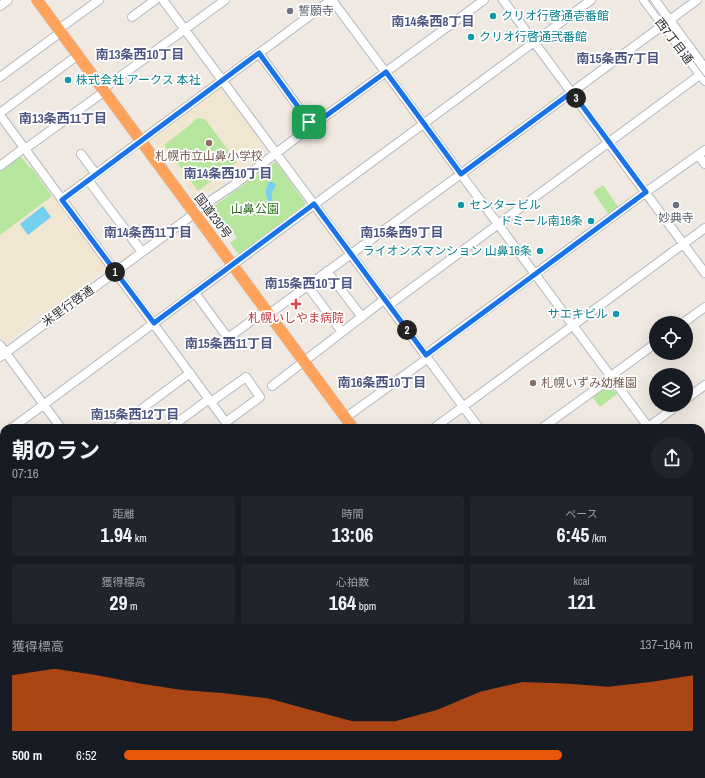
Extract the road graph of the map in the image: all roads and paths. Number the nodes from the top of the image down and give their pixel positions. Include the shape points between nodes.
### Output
1 (8, 0) edge
2 (37, 0) edge
3 (99, 0) edge
4 (155, 0) edge
5 (163, 0) edge
6 (224, 0) edge
7 (332, 0) edge
8 (484, 0) edge
9 (503, 0) edge
10 (590, 0) edge
11 (644, 0) edge
12 (655, 0) edge
13 (696, 0) edge
14 (0, 6) edge
15 (132, 17) dead end
16 (669, 20) junction
17 (662, 25) junction
18 (185, 29) junction
19 (60, 31) junction
20 (534, 42) junction
21 (259, 53) junction
22 (78, 55) junction
23 (386, 72) junction
24 (704, 73) edge
25 (0, 77) edge
26 (222, 80) junction
27 (104, 90) junction
28 (572, 92) junction
29 (0, 114) edge
30 (424, 124) junction
31 (312, 126) junction
32 (141, 141) junction
33 (609, 142) junction
34 (24, 149) junction
35 (702, 152) edge
36 (276, 153) junction
37 (81, 154) dead end
38 (705, 164) edge
39 (0, 166) edge
40 (96, 174) junction
41 (461, 174) junction
42 (88, 180) junction
43 (646, 192) junction
44 (62, 200) junction
45 (314, 204) junction
46 (195, 213) junction
47 (498, 224) junction
48 (705, 228) edge
49 (684, 244) junction
50 (142, 252) junction
51 (351, 254) junction
52 (232, 264) junction
53 (327, 270) junction
54 (115, 272) junction
55 (705, 273) edge
56 (535, 274) junction
57 (307, 285) junction
58 (195, 293) junction
59 (387, 302) junction
60 (705, 307) edge
61 (267, 312) junction
62 (693, 316) edge
63 (362, 317) junction
64 (154, 323) junction
65 (573, 325) junction
66 (342, 332) junction
67 (0, 345) edge
68 (649, 348) edge
69 (3, 354) edge
70 (427, 356) junction
71 (304, 361) junction
72 (190, 373) junction
73 (611, 376) junction
74 (705, 385) edge
75 (272, 386) dead end
76 (693, 394) edge
77 (210, 401) junction
78 (44, 404) junction
79 (463, 406) junction
80 (669, 412) edge
81 (345, 418) junction
82 (17, 424) edge
83 (58, 424) edge
84 (121, 424) edge
85 (176, 424) edge
86 (225, 424) edge
87 (228, 424) edge
88 (350, 424) edge
89 (439, 424) edge
90 (477, 424) edge
91 (548, 424) edge
92 (645, 424) edge
93 (653, 424) edge

1 - 14 street
2 - 19 highway, 国道230号
3 - 19 street
4 - 15 street
5 - 18 street
6 - 18 street
7 - 21 street
7 - 23 street
8 - 23 street, 米里行啓通
9 - 20 street
10 - 20 street
11 - 17 street, 西7丁目通
12 - 16 street, 西7丁目通
13 - 16 street
16 - 17 street
16 - 24 street, 西7丁目通
17 - 24 street, 西7丁目通
17 - 28 street
18 - 26 street
18 - 27 street
19 - 22 highway, 国道230号
19 - 25 street
20 - 28 street
20 - 30 street
21 - 26 street
21 - 31 street
22 - 27 highway, 国道230号
22 - 29 street
23 - 30 street
23 - 31 street, 米里行啓通
24 - 33 street
26 - 32 street
26 - 36 street
27 - 32 highway, 国道230号
27 - 34 street
28 - 33 street
28 - 41 street
29 - 34 street
30 - 41 street
30 - 45 street
31 - 36 street, 米里行啓通
32 - 40 street
32 - 46 highway, 国道230号
33 - 43 street
33 - 47 street
34 - 39 street
34 - 44 street
35 - 38 street
35 - 43 street
36 - 45 street
36 - 46 street, 米里行啓通
37 - 40 street
40 - 42 street
41 - 47 street
41 - 51 street
42 - 44 street
42 - 50 street
43 - 49 street
43 - 56 street
44 - 54 street
45 - 51 street
45 - 52 street
46 - 50 street, 米里行啓通
46 - 52 highway, 国道230号
47 - 56 street
47 - 59 street
48 - 49 street
49 - 55 street
49 - 65 street
50 - 54 street, 米里行啓通
51 - 53 street
51 - 59 street
52 - 58 street
52 - 61 highway, 国道230号
53 - 57 street
53 - 63 street
54 - 64 street
54 - 69 street, 米里行啓通
56 - 65 street
56 - 70 street
57 - 61 street
57 - 66 street
58 - 61 street via 228,338
58 - 64 street
59 - 63 street
59 - 70 street
60 - 62 street
61 - 71 highway, 国道230号
63 - 66 street
64 - 72 street
64 - 78 street
65 - 73 street
65 - 79 street
66 - 71 street
67 - 69 street
68 - 73 street
69 - 78 street
70 - 79 street
70 - 81 street
71 - 75 street
71 - 81 highway, 国道230号
72 - 77 street
72 - 84 street
73 - 91 street
73 - 92 street
74 - 76 street
77 - 85 street
77 - 86 street
77 - 87 street via 246,377 260,396
78 - 82 street
78 - 83 street
79 - 89 street
79 - 90 street
80 - 93 street
81 - 88 highway, 国道230号

